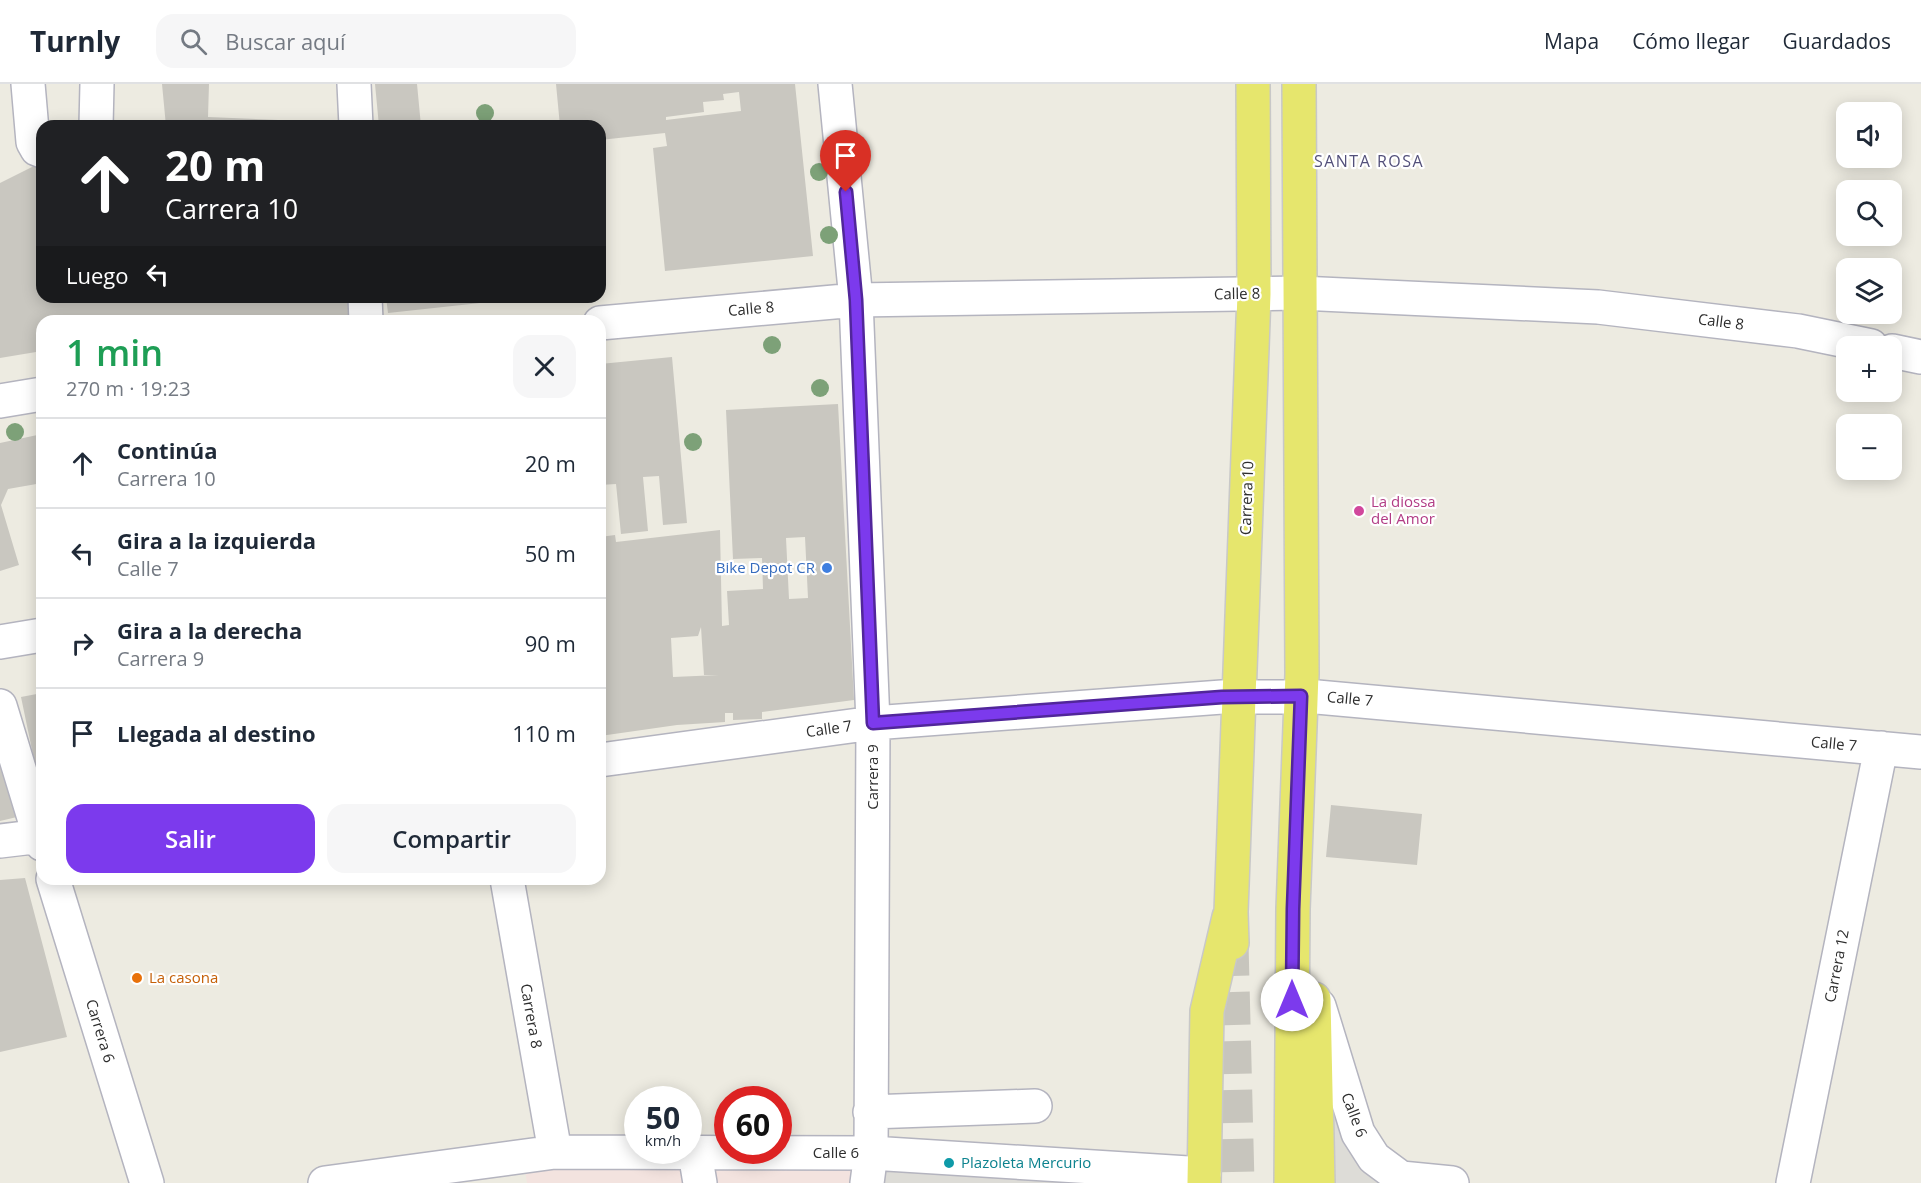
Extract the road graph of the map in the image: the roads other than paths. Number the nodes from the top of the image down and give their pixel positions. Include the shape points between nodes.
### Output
1 (28, 84) edge
2 (97, 84) edge
3 (354, 84) edge
4 (835, 84) edge
5 (1253, 84) edge
6 (1299, 84) edge
7 (96, 120) edge
8 (356, 120) edge
9 (36, 147) edge
10 (1300, 293) junction
11 (1254, 294) junction
12 (856, 300) junction
13 (606, 322) edge
14 (1836, 339) edge
15 (1902, 353) edge
16 (1921, 357) edge
17 (36, 395) edge
18 (0, 401) edge
19 (36, 636) edge
20 (0, 642) edge
21 (1240, 696) junction
22 (1301, 696) junction
23 (0, 706) edge
24 (873, 723) junction
25 (1881, 748) junction
26 (1921, 752) edge
27 (606, 759) edge
28 (36, 823) edge
29 (36, 839) edge
30 (0, 841) edge
31 (55, 885) edge
32 (508, 885) edge
33 (1293, 920) junction
34 (1314, 990) junction
35 (1035, 1107) dead end
36 (870, 1112) junction
37 (555, 1152) junction
38 (697, 1168) edge
39 (869, 1168) edge
40 (1204, 1178) edge
41 (147, 1183) edge
42 (325, 1183) edge
43 (1291, 1183) edge
44 (1318, 1183) edge
45 (1452, 1183) edge
46 (1792, 1183) edge

1 - 9 street
2 - 7 street
3 - 8 street
4 - 12 street, Carrera 9
5 - 11 main road, Carrera 10
6 - 10 main road
10 - 11 street, Calle 8
10 - 14 street, Calle 8 via 1598,307
10 - 22 main road
11 - 12 street, Calle 8
11 - 21 main road, Carrera 10
12 - 13 street, Calle 8
12 - 24 street, Carrera 9
15 - 16 street
17 - 18 street
19 - 20 street
21 - 22 street, Calle 7
21 - 24 street, Calle 7
21 - 40 main road, Carrera 10 via 1231,928 1207,1011
22 - 25 street, Calle 7
22 - 33 main road
23 - 28 street
24 - 27 street, Calle 7
24 - 36 street, Carrera 9
25 - 26 street, Calle 7
25 - 46 street, Carrera 12
29 - 30 street
31 - 41 street, Carrera 6
32 - 37 street, Carrera 8
33 - 34 main road
33 - 43 main road
34 - 44 main road
34 - 45 street, Calle 6 via 1358,1133 1374,1158 1401,1178
35 - 36 street
36 - 39 street, Carrera 9
37 - 38 street, Calle 6
37 - 42 street, Calle 6
38 - 39 street, Calle 6
39 - 40 street, Calle 6

